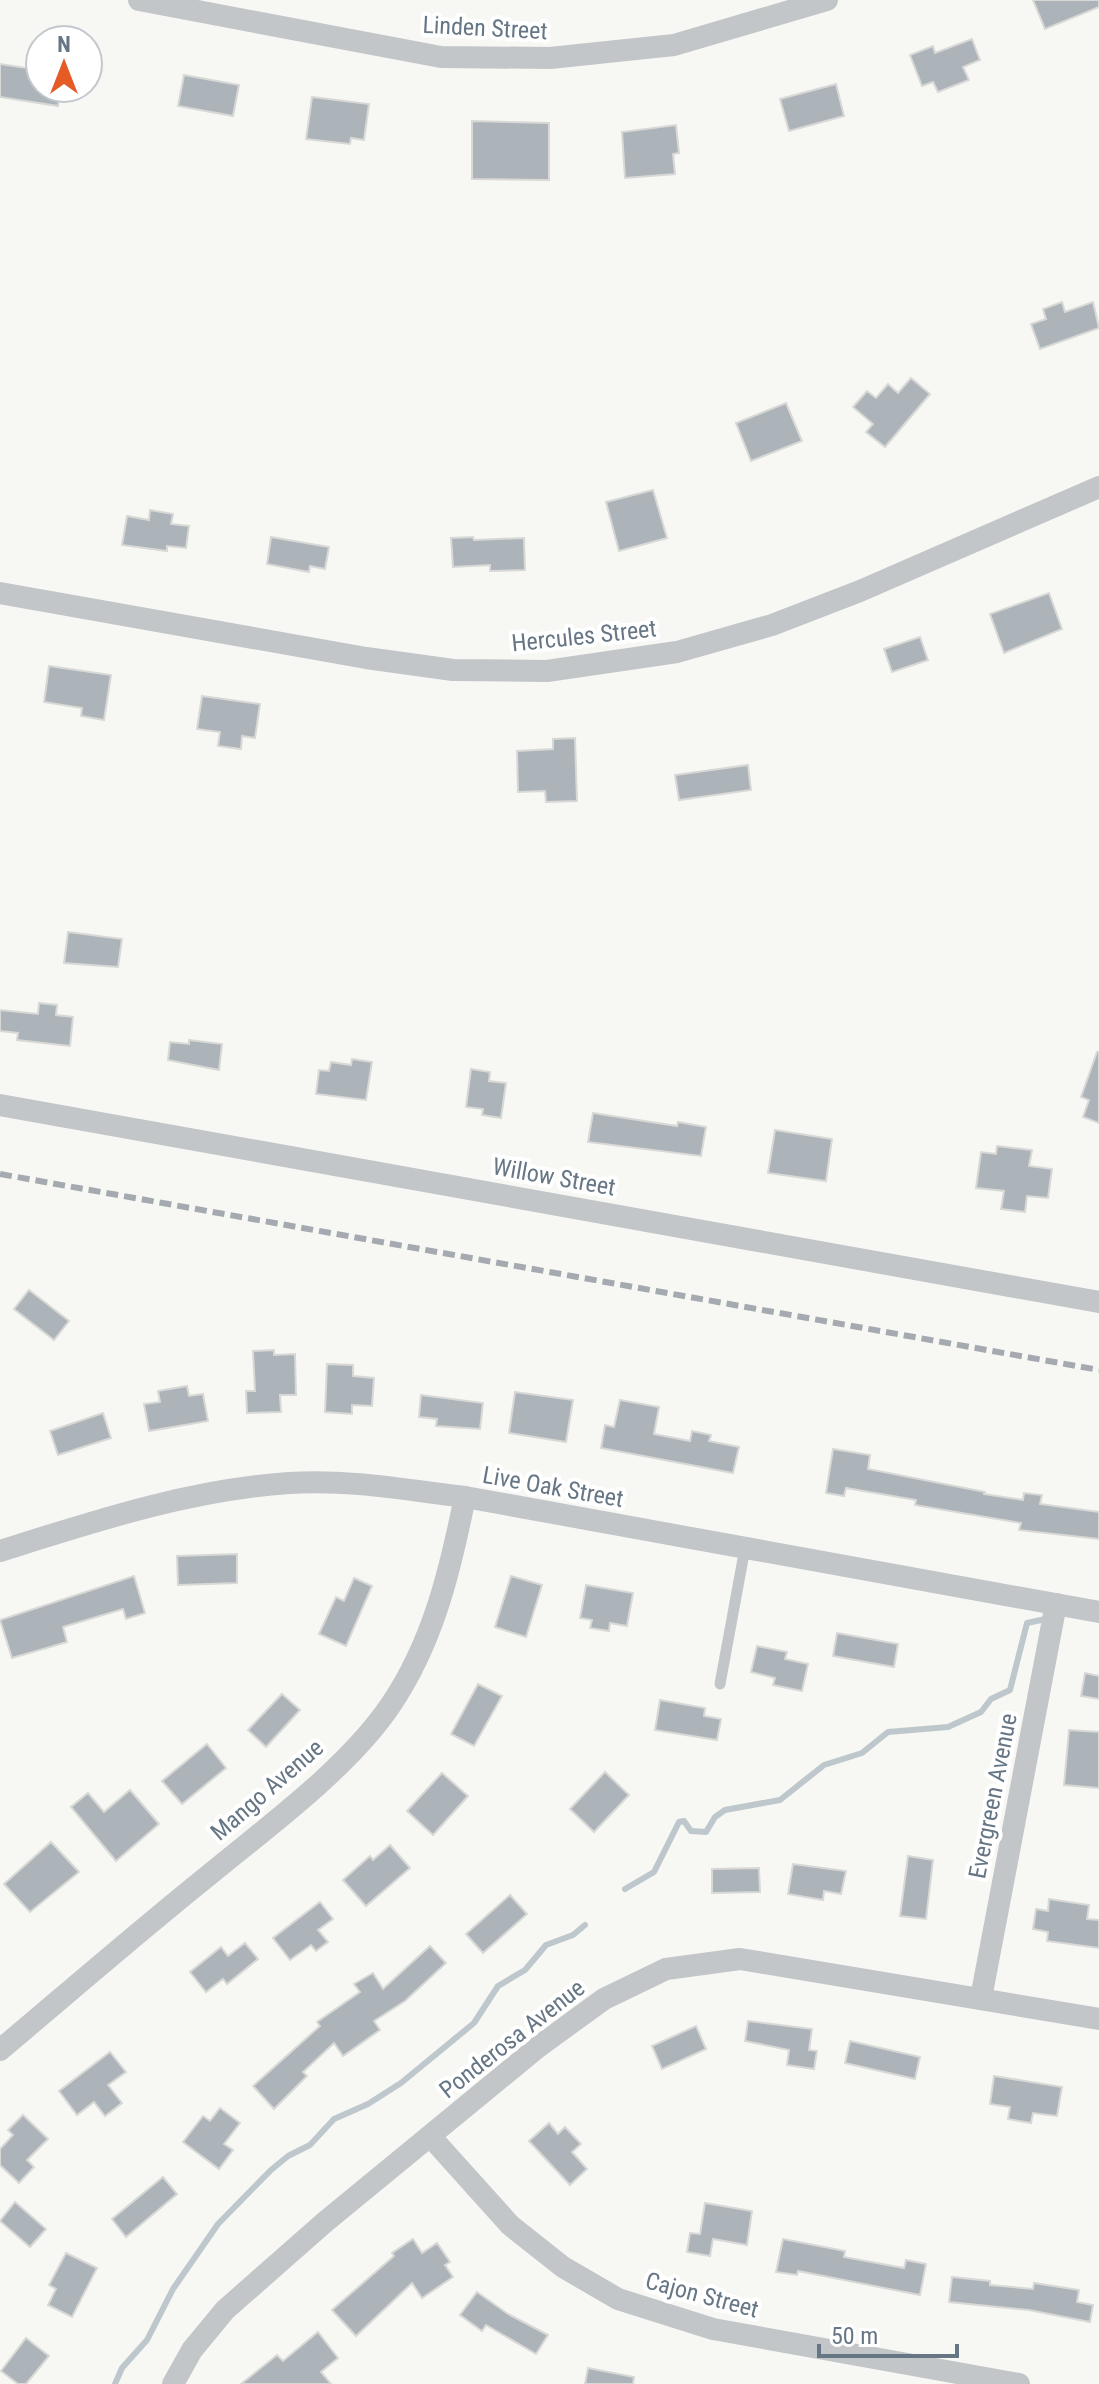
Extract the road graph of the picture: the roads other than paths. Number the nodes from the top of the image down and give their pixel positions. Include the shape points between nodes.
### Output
1 (139, 0) edge
2 (827, 0) edge
3 (1099, 487) edge
4 (0, 593) edge
5 (0, 1105) edge
6 (1099, 1302) edge
7 (465, 1497) junction
8 (745, 1548) junction
9 (0, 1551) edge
10 (1056, 1604) junction
11 (1099, 1612) edge
12 (720, 1684) dead end
13 (981, 1998) junction
14 (1099, 2019) edge
15 (0, 2050) edge
16 (430, 2136) junction
17 (173, 2384) edge
18 (1019, 2384) edge

1 - 2 street, Linden Street via 441,57 550,58 674,45
3 - 4 street, Hercules Street via 772,625 677,652 547,671 453,670 366,658
5 - 6 street, Willow Street
7 - 8 street, Live Oak Street
7 - 9 street, Live Oak Street via 367,1485 292,1483 220,1490 130,1510
7 - 15 street, Mango Avenue via 430,1633 389,1707 287,1811
8 - 10 street, Live Oak Street
8 - 12 lane
10 - 11 street, Live Oak Street
10 - 13 street, Evergreen Avenue
13 - 14 street, Ponderosa Avenue
13 - 16 street, Ponderosa Avenue via 740,1959 666,1969 604,1999
16 - 17 street, Ponderosa Avenue via 225,2310 192,2350
16 - 18 street, Cajon Street via 510,2225 563,2267 618,2299 713,2329

